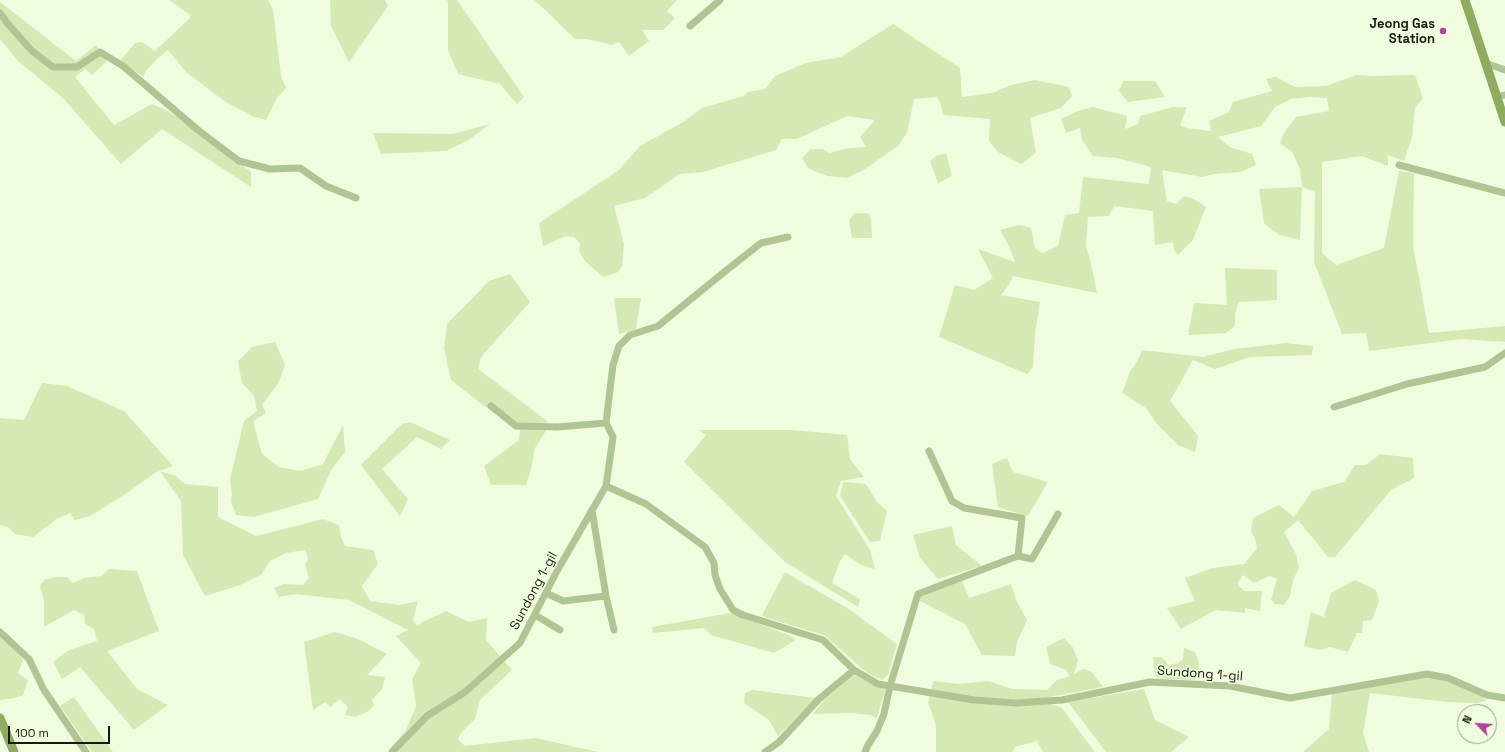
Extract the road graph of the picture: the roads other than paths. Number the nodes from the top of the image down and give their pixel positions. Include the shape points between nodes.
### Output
1 (720, 0) edge
2 (1465, 0) edge
3 (0, 13) edge
4 (690, 26) dead end
5 (1485, 63) junction
6 (1505, 70) edge
7 (1501, 96) edge
8 (1505, 122) edge
9 (1399, 165) dead end
10 (1505, 193) edge
11 (356, 198) dead end
12 (788, 236) dead end
13 (1505, 353) edge
14 (491, 406) dead end
15 (1334, 407) dead end
16 (606, 423) junction
17 (929, 451) dead end
18 (606, 486) junction
19 (592, 510) junction
20 (1058, 514) dead end
21 (1018, 556) junction
22 (546, 593) junction
23 (606, 596) junction
24 (535, 615) junction
25 (560, 630) dead end
26 (614, 630) dead end
27 (0, 632) edge
28 (854, 670) junction
29 (890, 686) junction
30 (1505, 698) edge
31 (0, 718) edge
32 (14, 752) edge
33 (86, 752) edge
34 (392, 752) edge
35 (765, 752) edge
36 (865, 752) edge

1 - 4 street
2 - 5 main road
3 - 11 street via 32,51 53,67 76,67 100,52 123,66 239,161 270,168 300,168 326,186
5 - 6 street
5 - 7 main road
7 - 8 main road
9 - 10 street
12 - 16 street via 761,243 658,326 630,335 620,346 613,365
13 - 15 street via 1485,367 1407,384
14 - 16 street via 516,426 557,427
16 - 18 street, Sundong 1-gil via 613,437
17 - 21 street via 952,501 964,508 1022,518
18 - 19 street, Sundong 1-gil
18 - 28 street, Sundong 1-gil via 646,504 705,548 714,563 720,589 733,610 823,640
19 - 22 street, Sundong 1-gil
19 - 23 street
20 - 21 street via 1032,559
21 - 29 street via 918,594
22 - 23 street via 563,600
22 - 24 street, Sundong 1-gil
23 - 26 street
24 - 25 street
24 - 34 street, Sundong 1-gil via 520,643 465,692 427,716
27 - 33 street via 29,659 44,690
28 - 29 street, Sundong 1-gil via 878,684
28 - 35 street via 819,699 779,742
29 - 30 street, Sundong 1-gil via 974,700 1016,703 1062,700 1150,682 1230,686 1290,698 1427,674 1448,678 1487,695
29 - 36 street via 884,714
31 - 32 main road

